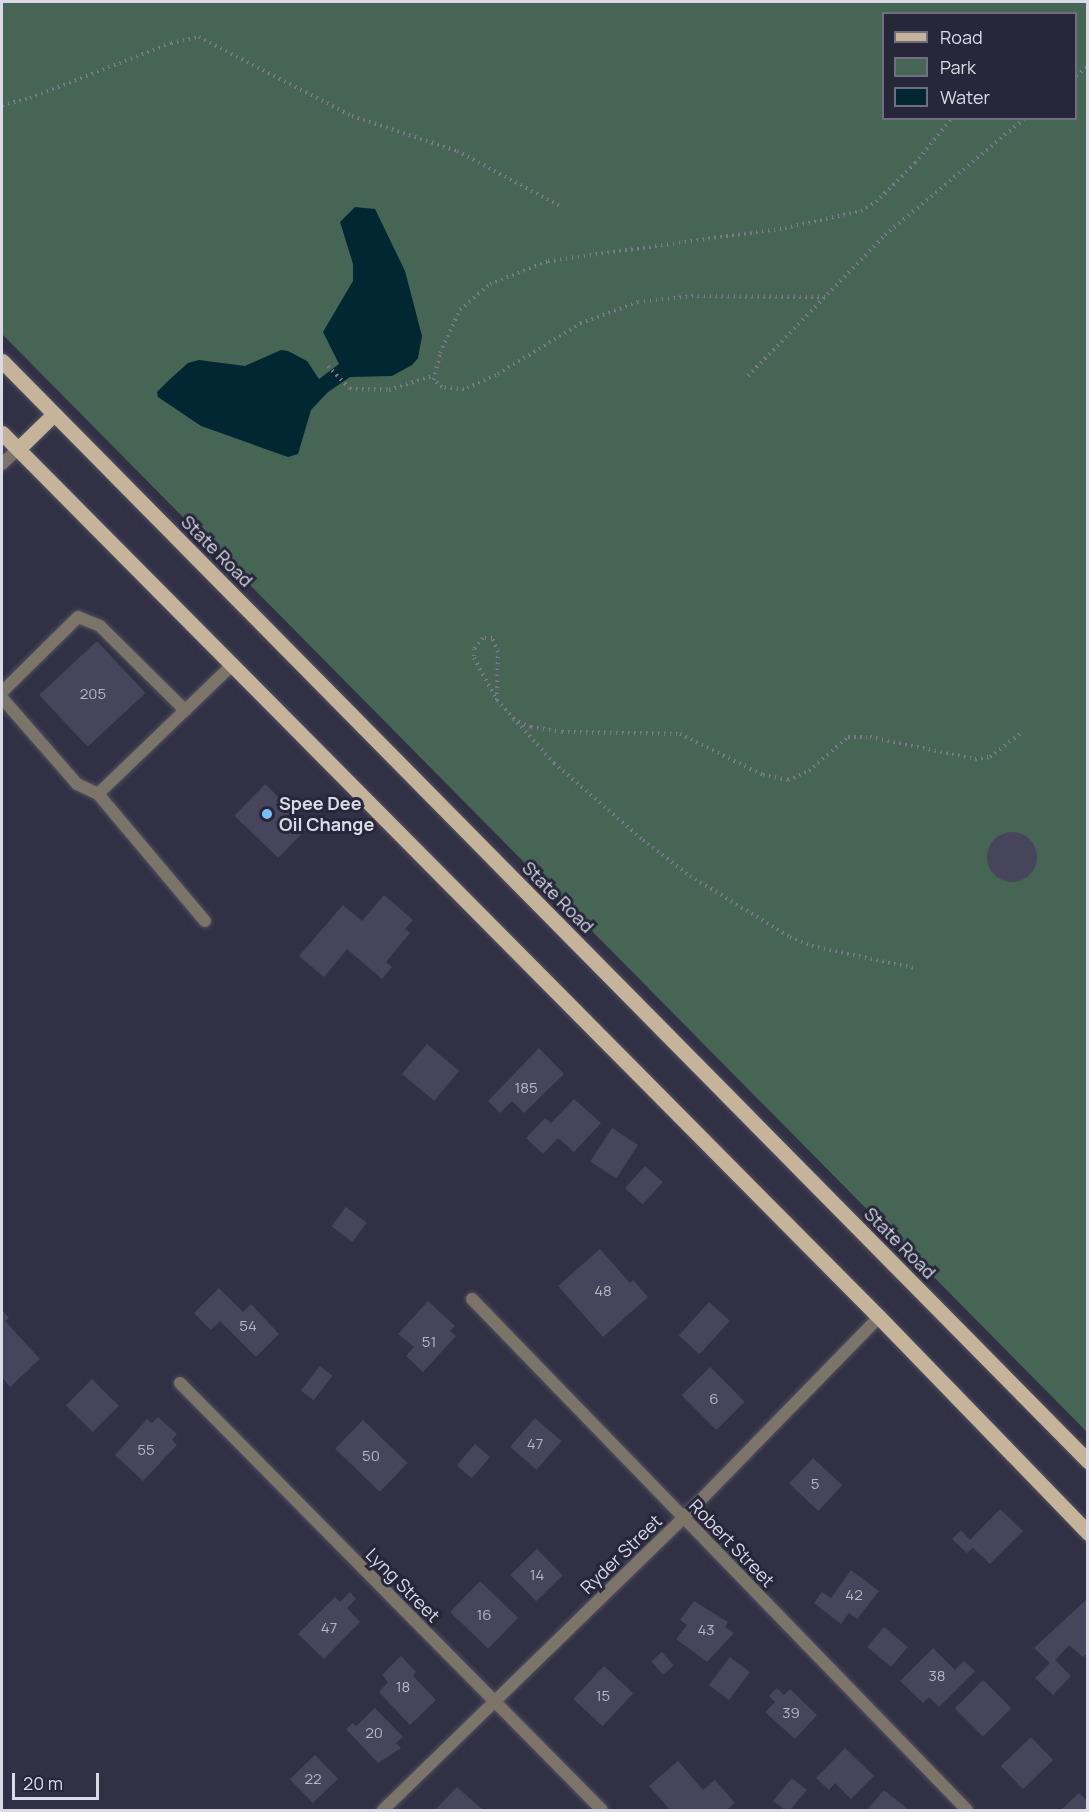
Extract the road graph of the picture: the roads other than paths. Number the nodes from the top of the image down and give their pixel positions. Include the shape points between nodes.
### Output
1 (2, 361) edge
2 (54, 414) junction
3 (2, 433) edge
4 (18, 449) junction
5 (2, 464) edge
6 (231, 666) junction
7 (2, 692) edge
8 (2, 698) edge
9 (185, 710) junction
10 (99, 794) junction
11 (205, 921) dead end
12 (472, 1299) dead end
13 (879, 1317) junction
14 (180, 1383) dead end
15 (1088, 1461) edge
16 (683, 1518) junction
17 (1088, 1533) edge
18 (495, 1702) junction
19 (383, 1810) edge
20 (602, 1810) edge
21 (967, 1810) edge

1 - 2 main road, State Road
2 - 4 main road
2 - 15 main road, State Road
3 - 4 main road
4 - 5 street
4 - 6 main road
6 - 9 street
6 - 13 main road
7 - 9 street via 78,617 100,626
8 - 10 street via 77,784
9 - 10 street
10 - 11 street
12 - 16 street, Robert Street
13 - 16 street, Ryder Street
13 - 17 main road
14 - 18 street, Lyng Street
16 - 18 street, Ryder Street
16 - 21 street, Robert Street
18 - 19 street, Ryder Street
18 - 20 street, Lyng Street

